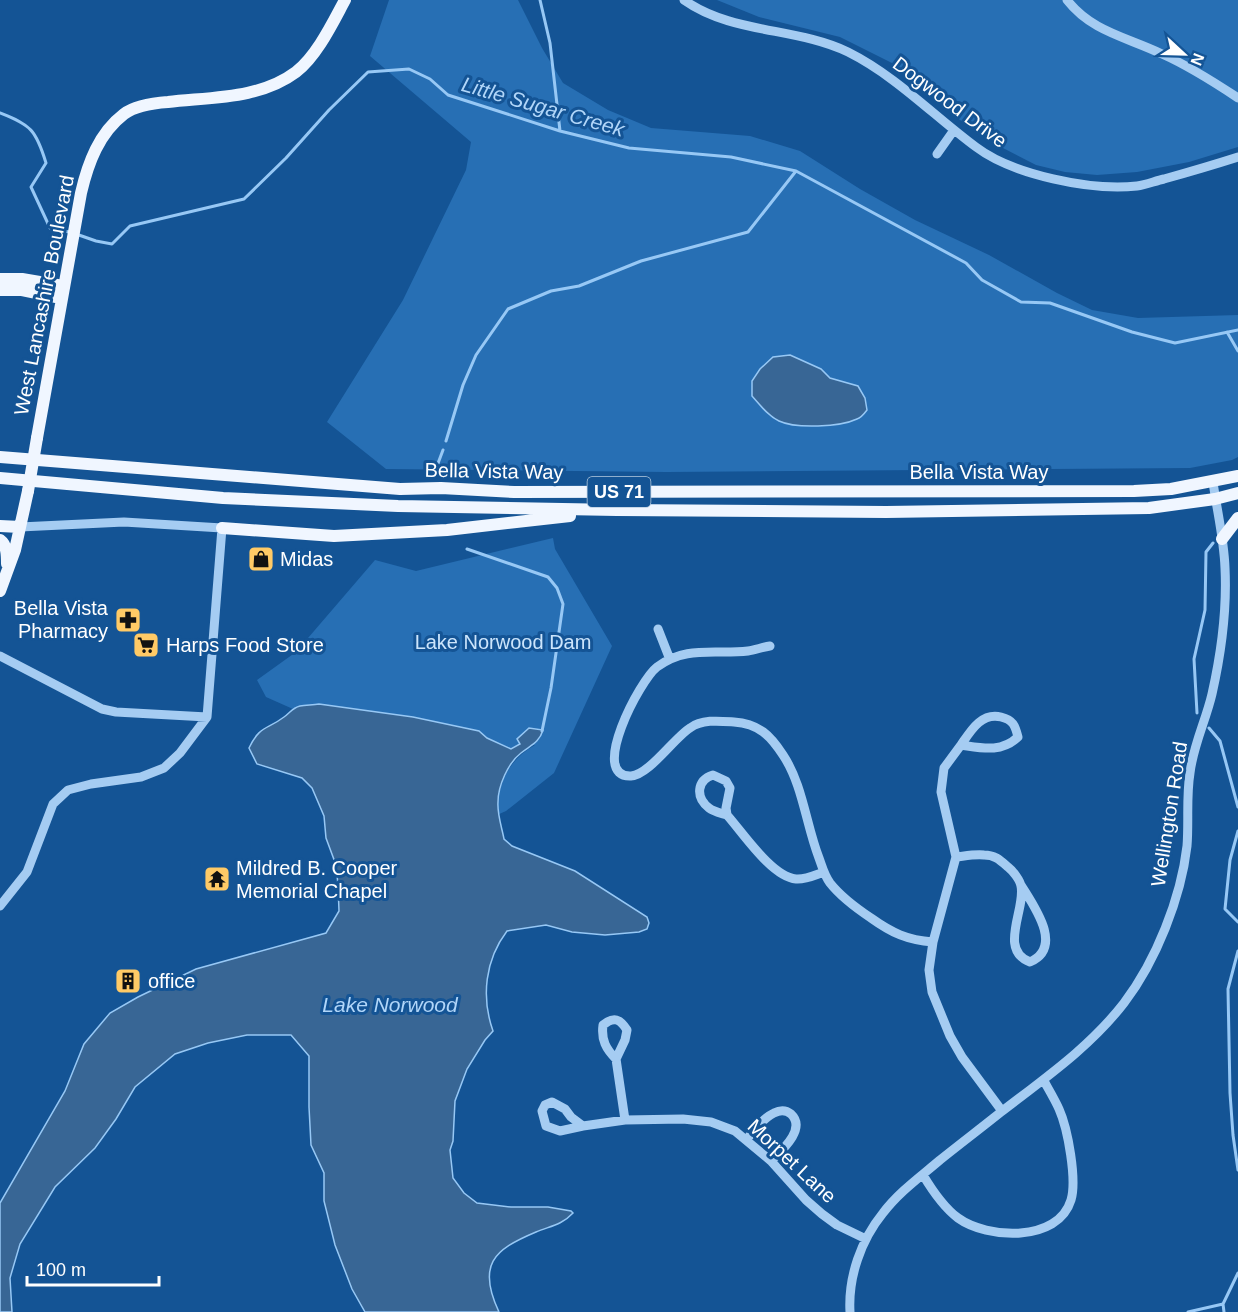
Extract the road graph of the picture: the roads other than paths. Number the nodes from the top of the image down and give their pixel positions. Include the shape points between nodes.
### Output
1 (345, 0) edge
2 (684, 0) edge
3 (1067, 0) edge
4 (1238, 98) edge
5 (954, 130) junction
6 (937, 154) dead end
7 (1238, 157) edge
8 (0, 279) edge
9 (0, 290) edge
10 (62, 292) junction
11 (0, 449) edge
12 (0, 457) edge
13 (87, 463) junction
14 (1238, 476) edge
15 (0, 478) edge
16 (1213, 482) junction
17 (1238, 493) edge
18 (1215, 499) junction
19 (617, 510) junction
20 (1238, 518) edge
21 (0, 526) edge
22 (20, 527) junction
23 (222, 528) junction
24 (1222, 539) junction
25 (0, 540) edge
26 (8, 574) junction
27 (0, 591) edge
28 (658, 629) dead end
29 (770, 646) dead end
30 (0, 656) edge
31 (669, 657) junction
32 (207, 717) junction
33 (961, 745) junction
34 (727, 815) junction
35 (956, 857) junction
36 (824, 872) junction
37 (1021, 885) junction
38 (0, 906) edge
39 (933, 942) junction
40 (616, 1059) dead end
41 (1044, 1081) junction
42 (1002, 1111) junction
43 (625, 1120) junction
44 (583, 1126) dead end
45 (747, 1139) junction
46 (771, 1161) junction
47 (923, 1175) junction
48 (866, 1239) junction
49 (850, 1312) edge

1 - 10 main road, West Lancashire Boulevard via 318,48 297,71 268,88 152,104 126,112 102,138 88,167
2 - 5 street, Dogwood Drive via 715,17 812,39 847,52 872,66
3 - 4 street via 1097,27 1163,54
5 - 6 street
5 - 7 street, Dogwood Drive via 1002,163 1043,177 1088,185 1138,186
8 - 10 main road via 22,279
9 - 10 main road
10 - 22 main road, West Lancashire Boulevard, bridge
11 - 13 main road
12 - 13 main road, Bella Vista Way / US 71
13 - 16 main road, Bella Vista Way / US 71 via 400,489 514,492 1134,492
14 - 16 main road, Bella Vista Way / US 71
15 - 19 main road, Bella Vista Way / US 71 via 223,498
16 - 18 street, Wellington Road
17 - 18 main road, Bella Vista Way / US 71
18 - 19 main road, Bella Vista Way / US 71 via 1149,508 886,512
18 - 24 street, Wellington Road
19 - 23 main road via 447,530 334,536
20 - 24 main road
21 - 22 main road
22 - 23 street via 124,522
22 - 26 main road, West Lancashire Boulevard
23 - 32 street
24 - 41 street, Wellington Road via 1225,568 1220,648 1190,773 1182,876 1148,967 1125,1002 1097,1035
25 - 26 main road via 7,552
26 - 27 main road, West Lancashire Boulevard
28 - 31 street
29 - 31 street
30 - 32 street via 102,709
31 - 36 street via 650,672 629,706 617,741 614,767 619,774 629,776 647,767 691,726 715,720 763,730 784,756 794,777
32 - 38 street via 164,768 141,777 68,790 53,804 27,872
33 - 33 street via 1000,748 1018,737 1010,719 996,716 975,726
33 - 35 street via 944,768 941,792
34 - 34 street via 730,788 721,778 706,777 699,793 702,801 710,809
34 - 36 street via 783,876 798,880
35 - 37 street via 997,857
35 - 39 street
36 - 39 street via 853,906 889,931
37 - 37 street via 1047,938 1044,951 1030,962 1017,951 1014,938
39 - 42 street via 929,970 940,1014 963,1057
40 - 43 street
41 - 42 street, Wellington Road
41 - 47 street via 1060,1111 1072,1165 1071,1200 1053,1223 1038,1231 1017,1233 974,1227 945,1206
42 - 47 street, Wellington Road
43 - 44 street, Morpet Lane
43 - 45 street, Morpet Lane via 711,1122
45 - 46 street, Morpet Lane
45 - 46 street via 772,1114 789,1112 796,1126 794,1135
46 - 48 street, Morpet Lane via 822,1214
47 - 48 street, Wellington Road via 882,1214
48 - 49 street, Wellington Road via 854,1269

